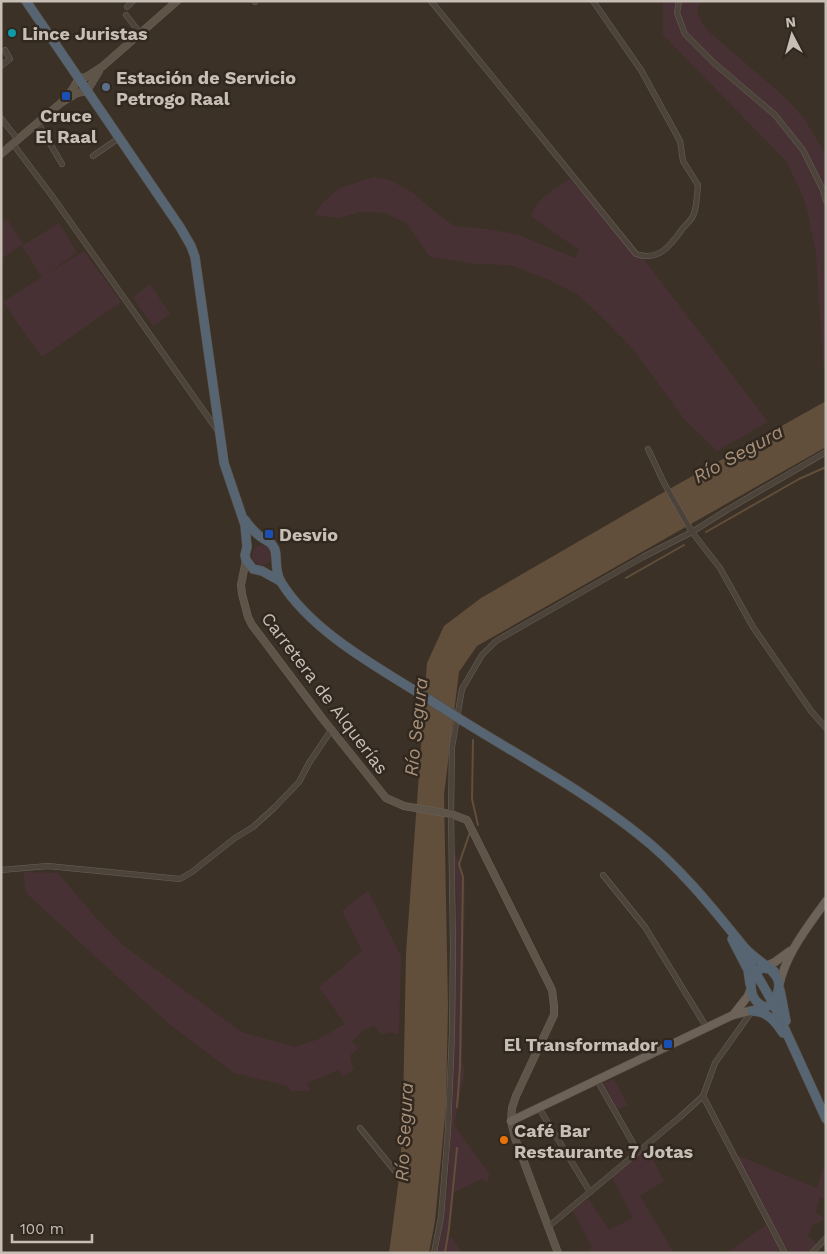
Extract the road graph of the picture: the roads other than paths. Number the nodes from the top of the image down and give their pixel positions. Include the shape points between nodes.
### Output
1 (26, 1) edge
2 (133, 1) edge
3 (177, 1) edge
4 (431, 1) edge
5 (594, 1) edge
6 (679, 1) edge
7 (127, 7) dead end
8 (126, 15) dead end
9 (140, 34) junction
10 (5, 50) dead end
11 (1, 66) edge
12 (103, 66) junction
13 (80, 79) junction
14 (86, 89) junction
15 (62, 102) junction
16 (1, 118) edge
17 (38, 123) junction
18 (119, 138) junction
19 (16, 142) junction
20 (1, 154) edge
21 (93, 156) dead end
22 (62, 164) dead end
23 (826, 201) edge
24 (219, 434) junction
25 (648, 449) dead end
26 (826, 452) edge
27 (239, 509) junction
28 (692, 532) junction
29 (265, 540) junction
30 (247, 547) junction
31 (246, 560) junction
32 (275, 562) junction
33 (259, 570) junction
34 (242, 578) junction
35 (280, 581) junction
36 (826, 728) edge
37 (332, 729) junction
38 (451, 814) junction
39 (1, 871) edge
40 (603, 876) dead end
41 (826, 901) edge
42 (715, 910) junction
43 (793, 948) junction
44 (766, 967) junction
45 (779, 986) junction
46 (751, 988) junction
47 (773, 1002) junction
48 (760, 1010) junction
49 (734, 1015) junction
50 (707, 1028) junction
51 (803, 1068) junction
52 (597, 1080) junction
53 (703, 1096) junction
54 (539, 1108) junction
55 (826, 1119) edge
56 (511, 1121) junction
57 (360, 1128) dead end
58 (638, 1152) junction
59 (395, 1171) dead end
60 (590, 1192) junction
61 (548, 1227) junction
62 (826, 1238) edge
63 (434, 1253) edge
64 (558, 1253) edge
65 (785, 1253) edge
66 (812, 1253) edge

1 - 13 highway
2 - 7 street
3 - 9 street
4 - 5 street via 636,254 646,257 659,254 693,216 698,185 684,161 680,141 641,70
6 - 23 street via 677,13 685,34 775,115 803,150
8 - 9 street
9 - 12 street
10 - 11 street via 10,59
12 - 13 street
12 - 14 street
13 - 14 highway
13 - 15 street
14 - 15 street
14 - 18 highway
15 - 17 street
16 - 19 street
17 - 19 street
17 - 22 street
18 - 21 street
18 - 24 highway via 180,227 195,257
19 - 20 street
19 - 24 street
24 - 27 highway via 224,463
25 - 28 street
26 - 28 street
27 - 29 highway via 247,523
27 - 30 highway via 245,525
28 - 36 street via 720,568 758,634
28 - 38 street via 521,626 496,641 482,655 462,689 452,747
29 - 30 highway via 255,540
29 - 32 highway via 275,549
30 - 31 highway
31 - 33 highway
31 - 34 street, Carretera de Alquerías
32 - 33 highway via 270,568
32 - 35 highway
33 - 34 street
33 - 35 highway
34 - 37 street, Carretera de Alquerías via 244,603 252,626
35 - 42 highway, bridge via 308,614 344,646 604,809 638,834 669,861
37 - 38 street, Carretera de Alquerías via 386,798 397,804
37 - 39 street via 299,782 274,808 253,827 180,879 48,866
38 - 56 street via 467,820 552,990 554,1015 516,1096
38 - 63 street via 452,1032 441,1217
40 - 50 street via 645,927
41 - 43 main road
42 - 44 highway
42 - 46 highway via 748,970
43 - 44 main road
43 - 45 main road
44 - 45 highway via 778,977
44 - 46 highway via 753,977
44 - 47 highway
45 - 47 highway
45 - 51 highway via 784,1015
46 - 48 highway
46 - 49 main road
47 - 48 highway
47 - 51 highway
48 - 49 main road
48 - 51 highway via 780,1029
48 - 53 street via 715,1062
49 - 50 main road
50 - 52 main road
51 - 55 highway
52 - 54 main road
52 - 58 street
53 - 58 street
53 - 65 street
54 - 56 main road
54 - 60 street
56 - 61 street
57 - 59 street
58 - 60 street
60 - 61 street
61 - 64 street
62 - 66 street

